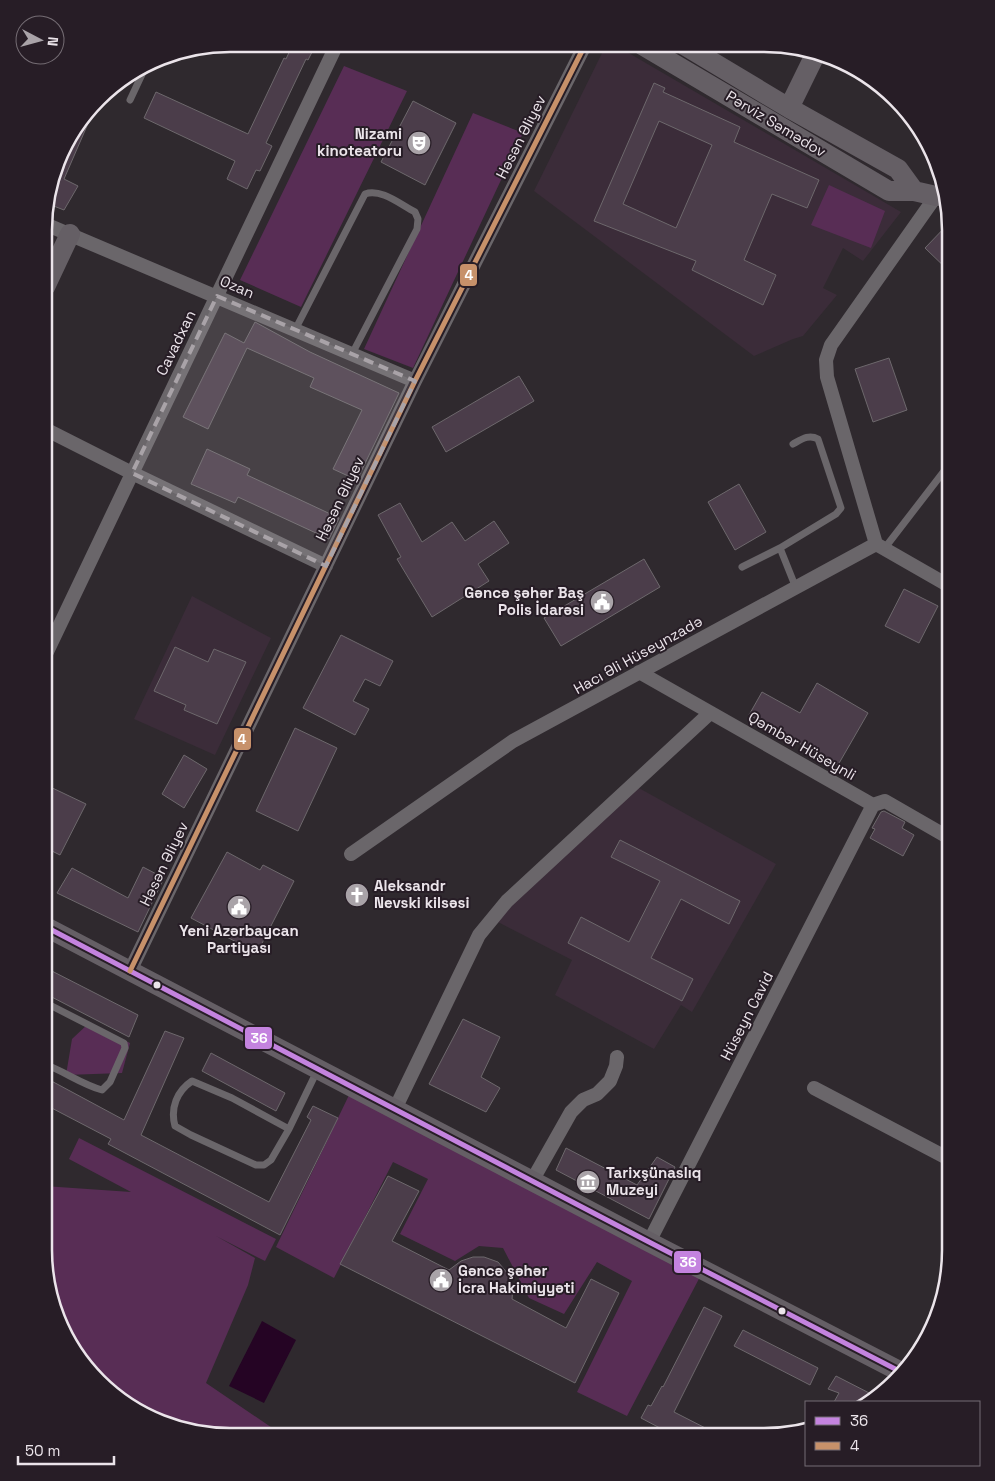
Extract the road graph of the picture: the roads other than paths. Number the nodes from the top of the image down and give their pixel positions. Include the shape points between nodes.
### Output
1 (581, 52) edge
2 (654, 52) edge
3 (696, 52) edge
4 (334, 53) edge
5 (812, 59) edge
6 (141, 76) edge
7 (130, 100) dead end
8 (789, 108) junction
9 (914, 190) junction
10 (939, 196) edge
11 (939, 197) edge
12 (52, 227) edge
13 (70, 234) junction
14 (52, 272) edge
15 (217, 296) junction
16 (295, 330) junction
17 (352, 354) junction
18 (415, 381) junction
19 (52, 433) edge
20 (793, 444) dead end
21 (132, 473) junction
22 (942, 473) edge
23 (880, 547) junction
24 (780, 548) junction
25 (326, 566) junction
26 (742, 567) dead end
27 (942, 582) edge
28 (796, 588) junction
29 (52, 641) edge
30 (638, 672) junction
31 (710, 712) junction
32 (873, 805) junction
33 (942, 835) edge
34 (350, 854) dead end
35 (52, 930) edge
36 (130, 971) junction
37 (52, 1006) edge
38 (617, 1057) dead end
39 (52, 1066) edge
40 (318, 1069) junction
41 (814, 1088) dead end
42 (395, 1110) junction
43 (289, 1129) junction
44 (942, 1155) edge
45 (532, 1181) junction
46 (649, 1242) junction
47 (897, 1369) edge

1 - 18 street, Həsən Əliyev
2 - 9 main road, Pərviz Səmədov via 889,191
3 - 8 main road, Pərviz Səmədov
4 - 15 street, Cavadxan
5 - 8 main road
6 - 7 lane
8 - 9 main road, Pərviz Səmədov via 898,169
9 - 10 main road, Pərviz Səmədov
11 - 23 street via 831,345 826,360 827,377
12 - 13 street, Ozan
13 - 14 main road
13 - 15 street, Ozan
15 - 16 street, Ozan
15 - 21 street, Cavadxan
16 - 17 street, Ozan
16 - 17 lane via 365,194 382,194 415,212 417,229
17 - 18 street, Ozan
18 - 25 street, Həsən Əliyev
19 - 21 street
20 - 24 lane via 804,438 818,439 841,508
21 - 25 street
21 - 29 street, Cavadxan
22 - 23 lane
23 - 27 street
23 - 28 street, Hacı Əli Hüseynzadə
24 - 26 lane
24 - 28 lane
25 - 36 street, Həsən Əliyev
28 - 30 street, Hacı Əli Hüseynzadə
30 - 31 street, Qəmbər Hüseynli
30 - 34 street, Hacı Əli Hüseynzadə via 512,741
31 - 32 street, Qəmbər Hüseynli
31 - 42 street via 507,901 479,935
32 - 33 street, Qəmbər Hüseynli via 885,801
32 - 46 street, Hüseyn Cavid
35 - 36 main road
36 - 40 main road
37 - 39 lane via 124,1043 125,1048 110,1082 102,1090
38 - 45 street via 610,1081 571,1112
40 - 42 main road
40 - 43 lane
41 - 44 street
42 - 45 main road
43 - 43 lane via 271,1160 264,1165 256,1165 191,1136 175,1126 172,1115 182,1087 192,1081 232,1098
45 - 46 main road
46 - 47 main road

